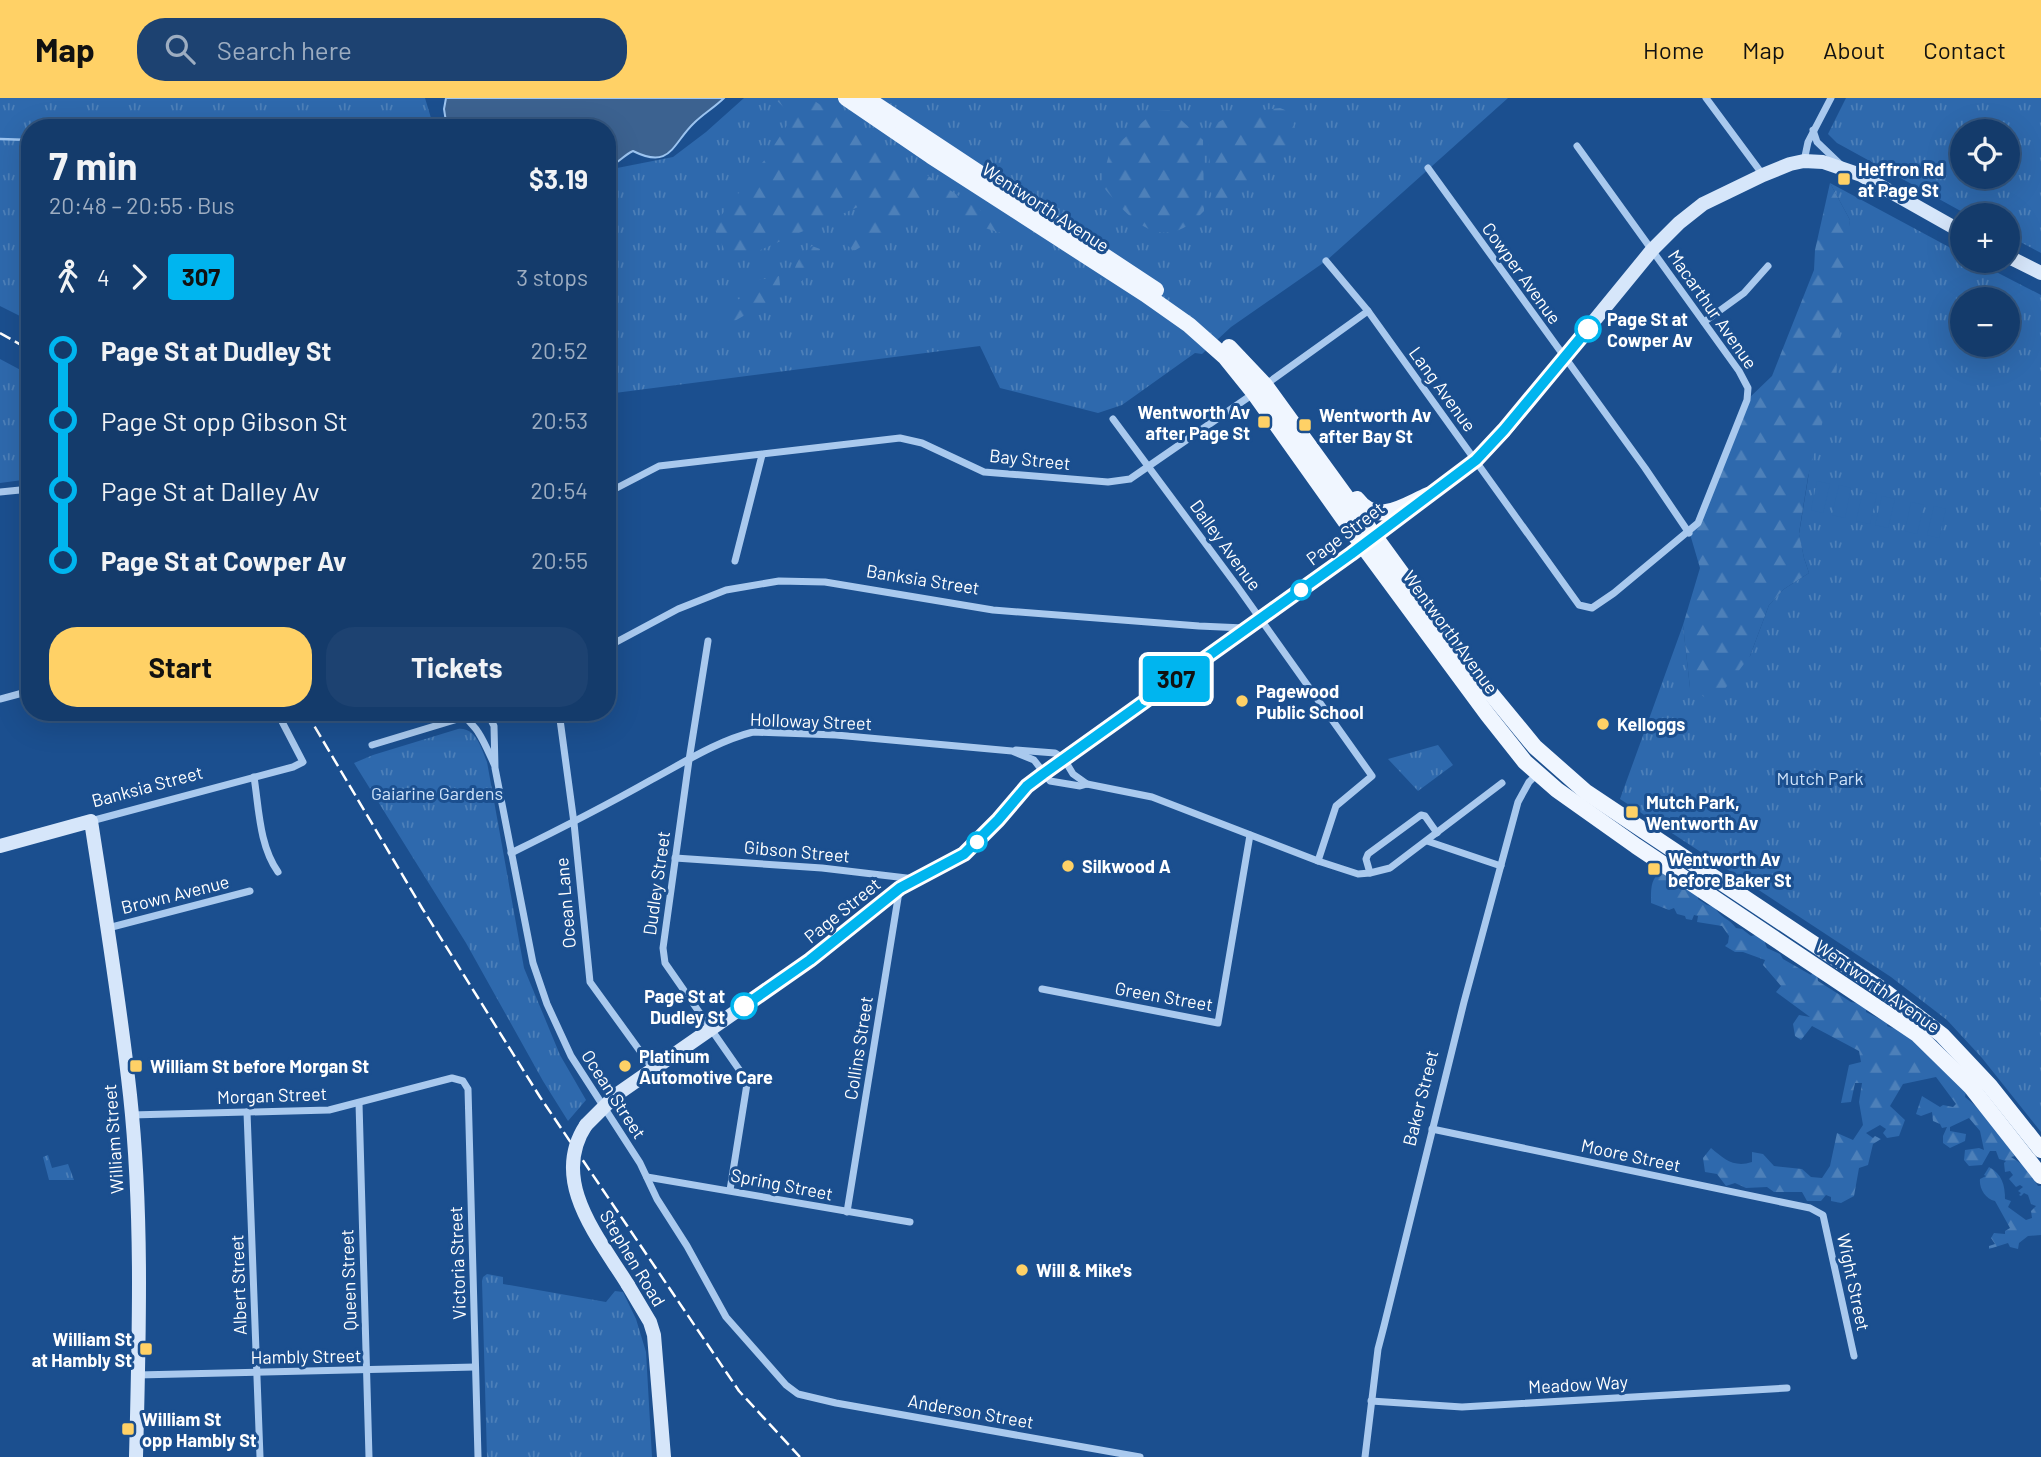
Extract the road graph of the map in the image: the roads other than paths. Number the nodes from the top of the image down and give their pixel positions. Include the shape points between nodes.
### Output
1 (845, 98) edge
2 (866, 98) edge
3 (1706, 98) edge
4 (1831, 98) edge
5 (1813, 130) junction
6 (1577, 146) dead end
7 (1804, 161) junction
8 (1427, 168) dead end
9 (1845, 168) junction
10 (1763, 175) junction
11 (1950, 225) edge
12 (1652, 250) junction
13 (1326, 261) dead end
14 (2020, 262) edge
15 (1768, 266) dead end
16 (2041, 273) edge
17 (1368, 311) junction
18 (1704, 322) junction
19 (1564, 359) junction
20 (1260, 389) junction
21 (1113, 419) dead end
22 (762, 455) junction
23 (1476, 460) junction
24 (1149, 468) junction
25 (1331, 473) junction
26 (616, 488) edge
27 (21, 490) edge
28 (0, 492) edge
29 (1428, 495) junction
30 (1689, 533) junction
31 (1369, 540) junction
32 (735, 561) dead end
33 (1579, 606) joint
34 (1260, 619) junction
35 (1247, 628) junction
36 (708, 640) dead end
37 (616, 643) edge
38 (21, 693) edge
39 (0, 699) edge
40 (282, 721) edge
41 (446, 721) edge
42 (470, 721) edge
43 (492, 721) edge
44 (560, 721) edge
45 (372, 745) dead end
46 (1012, 751) junction
47 (1063, 759) junction
48 (689, 760) junction
49 (1549, 761) junction
50 (495, 768) junction
51 (1043, 774) junction
52 (1536, 774) junction
53 (254, 776) junction
54 (1502, 783) dead end
55 (1087, 784) junction
56 (91, 821) junction
57 (573, 823) junction
58 (1437, 833) junction
59 (1250, 835) junction
60 (1427, 841) junction
61 (0, 846) edge
62 (511, 853) junction
63 (675, 858) junction
64 (1318, 861) junction
65 (1501, 866) junction
66 (278, 872) dead end
67 (1370, 873) junction
68 (915, 879) junction
69 (900, 888) junction
70 (250, 891) dead end
71 (108, 928) junction
72 (1042, 989) dead end
73 (711, 1030) junction
74 (653, 1070) junction
75 (452, 1078) joint
76 (359, 1103) junction
77 (602, 1107) junction
78 (247, 1112) junction
79 (131, 1115) junction
80 (586, 1125) joint
81 (1432, 1129) junction
82 (2041, 1150) edge
83 (2041, 1176) edge
84 (647, 1177) junction
85 (730, 1190) junction
86 (847, 1212) junction
87 (1823, 1215) joint
88 (910, 1222) dead end
89 (1854, 1356) dead end
90 (475, 1367) junction
91 (366, 1370) junction
92 (257, 1373) junction
93 (137, 1375) junction
94 (1787, 1388) dead end
95 (798, 1394) joint
96 (1371, 1401) junction
97 (136, 1457) edge
98 (260, 1457) edge
99 (369, 1457) edge
100 (478, 1457) edge
101 (664, 1457) edge
102 (1140, 1457) edge
103 (1365, 1457) edge

1 - 20 main road, Wentworth Avenue via 1189,325
2 - 20 main road, Wentworth Avenue via 1136,275 1216,334
3 - 10 street
4 - 5 street
5 - 7 street
5 - 9 street via 1817,142
6 - 12 street, Macarthur Avenue
7 - 9 main road
7 - 10 main road, Page Street
8 - 19 street, Cowper Avenue
9 - 11 main road
10 - 12 main road, Page Street via 1690,212
12 - 18 street, Macarthur Avenue
12 - 19 main road, Page Street
13 - 17 street, Lang Avenue
14 - 16 main road
15 - 18 street via 1744,293
17 - 20 street, Bay Street
17 - 23 street, Lang Avenue
18 - 30 street, Macarthur Avenue via 1748,388 1698,523
19 - 23 main road, Page Street
19 - 30 street, Cowper Avenue
20 - 24 street, Bay Street
20 - 25 main road, Wentworth Avenue
20 - 31 main road, Wentworth Avenue
21 - 24 street, Dalley Avenue
22 - 24 street, Bay Street via 900,438 922,443 984,472 1108,482 1130,480
22 - 26 street, Bay Street via 660,466
22 - 32 street
23 - 29 main road, Page Street
23 - 33 street, Lang Avenue
24 - 34 street, Dalley Avenue
25 - 29 main road via 1375,513 1388,513
25 - 31 main road, Wentworth Avenue
27 - 28 street
29 - 31 main road, Page Street
30 - 33 street, Macarthur Avenue via 1592,608
31 - 34 main road, Page Street
31 - 49 main road, Wentworth Avenue via 1520,732
31 - 52 main road, Wentworth Avenue via 1487,714
34 - 35 main road, Page Street
34 - 64 street, Dalley Avenue via 1372,776 1336,806
35 - 37 street, Banksia Street via 993,610 825,582 779,581 726,590 678,609
35 - 47 main road, Page Street
36 - 48 street, Dudley Street
38 - 39 street
40 - 53 street, Banksia Street via 303,762
41 - 45 street
42 - 50 street, Ocean Street
43 - 50 street, Ocean Street
44 - 57 street, Ocean Lane
46 - 47 street, Holloway Street via 1050,752
46 - 48 street, Holloway Street via 753,732
46 - 51 street, Holloway Street via 1034,760
47 - 51 main road, Page Street
47 - 55 street
48 - 57 street, Holloway Street
48 - 63 street, Dudley Street
49 - 52 main road, Baker Street
49 - 82 main road, Wentworth Avenue via 1593,797 1883,990 1942,1035
50 - 62 street, Ocean Street
51 - 55 street, Holloway Street via 1050,781
51 - 68 main road, Page Street via 964,854
52 - 65 street, Baker Street via 1518,802
52 - 83 main road, Wentworth Avenue via 1917,1034 1971,1087
53 - 56 street, Banksia Street
53 - 66 street via 262,831
54 - 58 street
55 - 59 street, Holloway Street via 1152,797
56 - 61 main road, Banksia Street
56 - 71 main road, William Street
57 - 62 street, Holloway Street
57 - 74 street, Ocean Lane via 590,982
58 - 60 street
58 - 67 street via 1420,815 1367,854
59 - 64 street, Holloway Street
59 - 72 street, Green Street via 1218,1023
60 - 65 street
60 - 67 street via 1390,868
62 - 77 street, Ocean Street via 533,962 547,1004
63 - 68 street, Gibson Street
63 - 73 street, Dudley Street via 665,963
64 - 67 street, Holloway Street via 1358,874
65 - 81 street, Baker Street
68 - 69 main road, Page Street
69 - 73 main road, Page Street via 810,960
69 - 86 street, Collins Street
70 - 71 street, Brown Avenue
71 - 79 main road, William Street
73 - 74 main road, Page Street
73 - 85 street, Dudley Street via 747,1084
74 - 77 main road, Page Street
75 - 76 street, Morgan Street
75 - 90 street, Victoria Street via 463,1081 468,1089
76 - 78 street, Morgan Street via 317,1111
76 - 91 street, Queen Street
77 - 80 main road, Page Street
77 - 84 street, Ocean Street
78 - 79 street, Morgan Street
78 - 92 street, Albert Street
79 - 93 main road, William Street via 140,1269
80 - 101 main road, Stephen Road, bridge via 574,1153 575,1192 650,1322
81 - 87 street, Moore Street via 1810,1208
81 - 96 street, Baker Street via 1378,1349
84 - 85 street, Spring Street
84 - 95 street, Ocean Street via 726,1317
85 - 86 street, Spring Street
86 - 88 street, Spring Street
87 - 89 street, Wight Street
90 - 91 street, Hambly Street
90 - 100 street, Victoria Street
91 - 92 street, Hambly Street
91 - 99 street, Queen Street
92 - 93 street, Hambly Street
92 - 98 street, Albert Street
93 - 97 main road, William Street
94 - 96 street, Meadow Way via 1462,1407
95 - 102 street, Anderson Street
96 - 103 street, Baker Street

